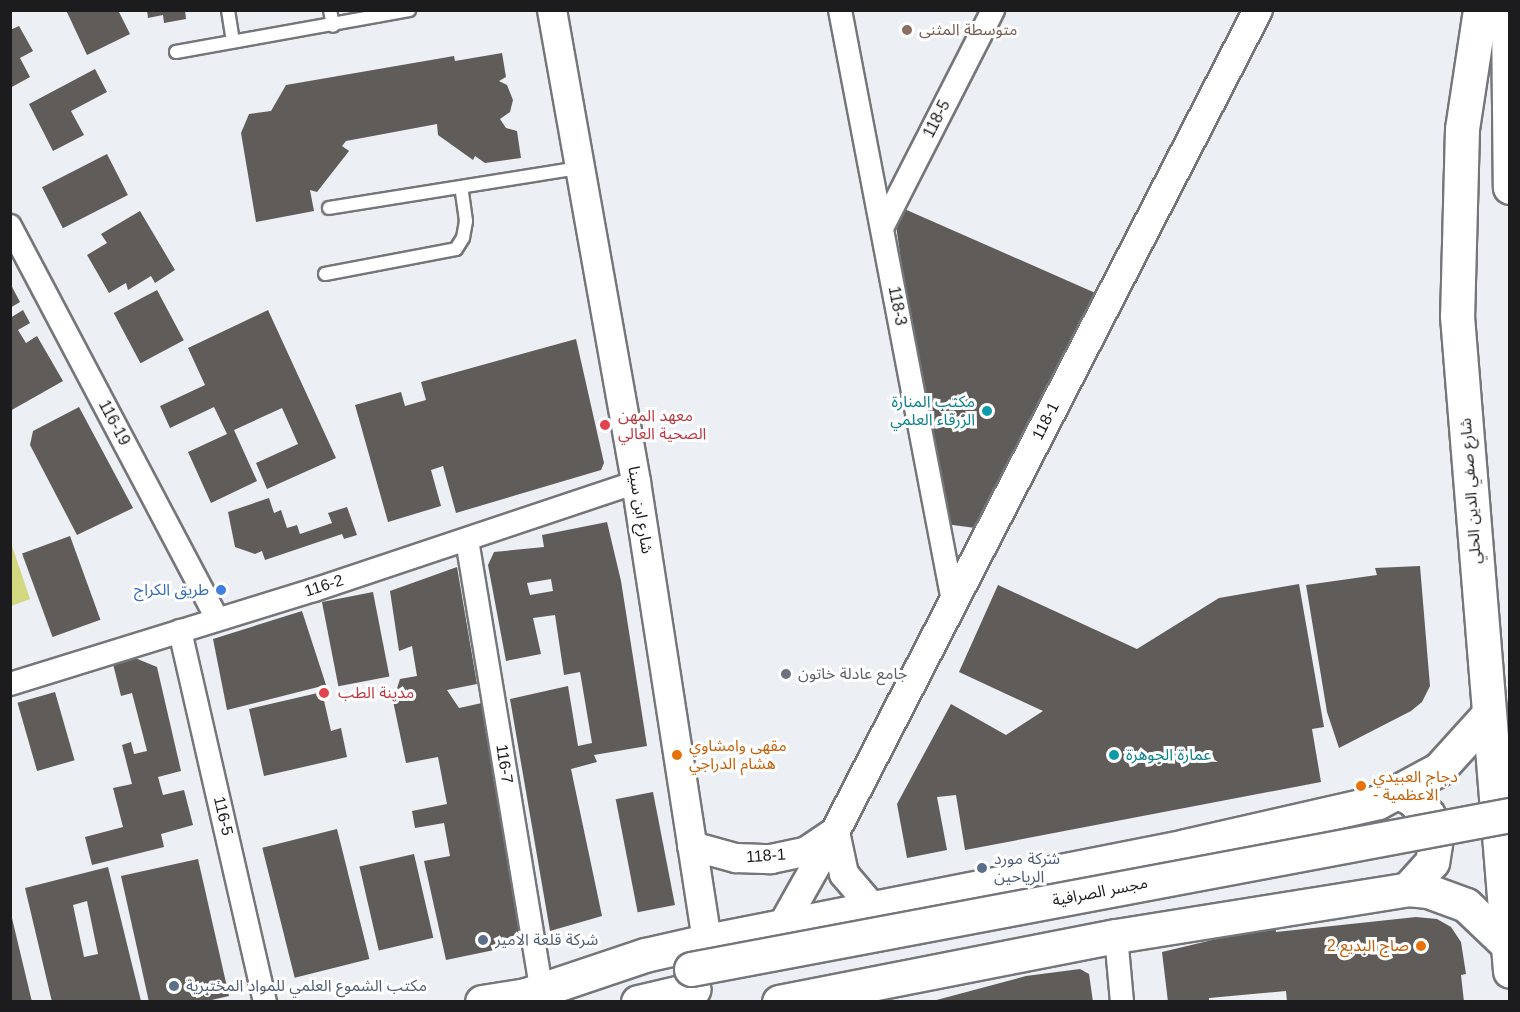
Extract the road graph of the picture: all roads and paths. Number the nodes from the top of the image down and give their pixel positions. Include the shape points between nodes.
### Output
1 (228, 10) edge
2 (330, 10) edge
3 (409, 10) edge
4 (552, 10) edge
5 (840, 10) edge
6 (993, 10) edge
7 (1258, 10) edge
8 (1480, 10) edge
9 (1508, 10) edge
10 (333, 26) junction
11 (233, 42) junction
12 (176, 52) dead end
13 (581, 168) junction
14 (461, 187) junction
15 (1509, 187) edge
16 (329, 208) dead end
17 (10, 226) edge
18 (882, 228) junction
19 (325, 274) dead end
20 (636, 482) junction
21 (467, 540) junction
22 (953, 601) junction
23 (217, 619) junction
24 (180, 631) junction
25 (10, 684) edge
26 (1488, 715) junction
27 (1399, 794) junction
28 (1509, 815) edge
29 (835, 832) junction
30 (1509, 836) edge
31 (692, 846) junction
32 (1408, 889) junction
33 (872, 907) junction
34 (782, 926) junction
35 (1116, 936) junction
36 (707, 940) junction
37 (1508, 958) edge
38 (692, 979) junction
39 (879, 982) junction
40 (532, 992) junction
41 (265, 1002) edge
42 (482, 1002) edge
43 (638, 1002) edge
44 (779, 1002) edge
45 (851, 1002) edge
46 (1122, 1002) edge

1 - 11 lane
2 - 10 lane
3 - 10 lane
4 - 13 street, شارع ابن سينا
5 - 18 street, 118-3
6 - 18 street, 118-5
7 - 22 street, 118-1
8 - 26 main road, شارع صفي الدين الحلي via 1462,129 1457,316
9 - 15 main road
10 - 11 lane
11 - 12 lane
13 - 14 lane
13 - 20 street, شارع ابن سينا
14 - 16 lane
14 - 19 lane via 466,221 464,238 456,249
17 - 23 street, 116-19
18 - 22 street, 118-3
20 - 21 street, 116-2
20 - 31 street, شارع ابن سينا
21 - 23 street, 116-2
21 - 40 street, 116-7
22 - 29 street, 118-1
23 - 24 street, 116-2
24 - 25 street, 116-2
24 - 41 street, 116-5
26 - 27 main road via 1457,753
26 - 37 main road, شارع صفي الدين الحلي
27 - 32 main road via 1420,806 1436,838 1429,867
27 - 33 main road via 1185,846
28 - 38 main road, مجسر الصرافية, bridge
29 - 31 street, 118-1 via 805,852 771,859 736,858
29 - 33 street via 844,874
29 - 34 street, 118-1
30 - 38 main road, مجسر الصرافية
31 - 36 street, شارع ابن سينا
32 - 35 main road
32 - 37 main road via 1428,891 1466,905 1482,916
33 - 34 main road
34 - 36 main road
35 - 39 main road
35 - 46 street
36 - 40 main road via 645,955
38 - 40 main road
38 - 43 main road
39 - 44 main road
39 - 45 street
40 - 42 main road

